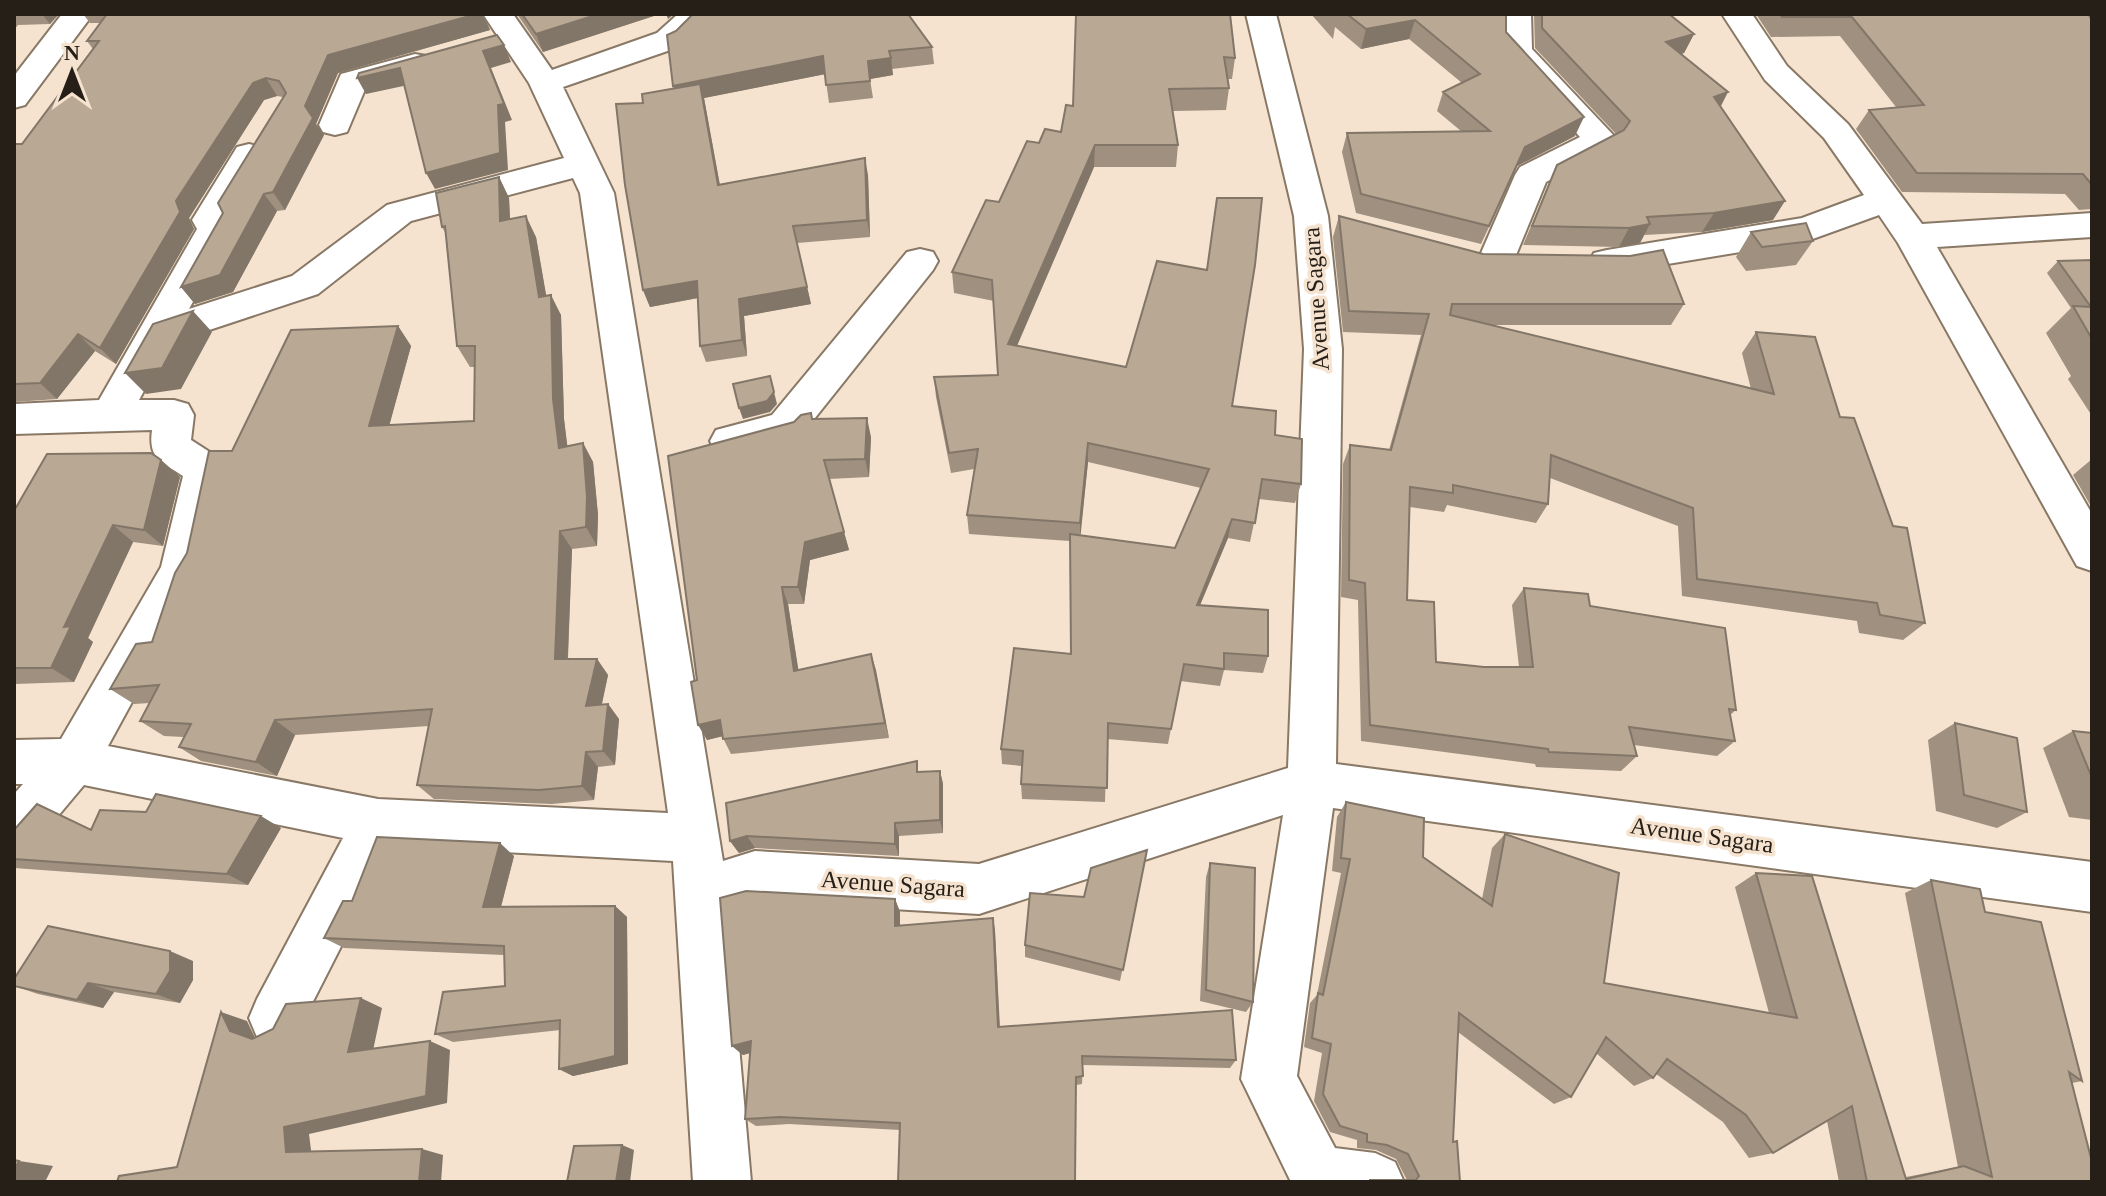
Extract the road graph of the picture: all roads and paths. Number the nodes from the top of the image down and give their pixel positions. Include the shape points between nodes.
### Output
1 (78, 14) edge
2 (696, 14) edge
3 (1261, 14) edge
4 (1516, 14) edge
5 (1737, 14) edge
6 (498, 31) edge
7 (440, 56) edge
8 (545, 83) junction
9 (14, 98) edge
10 (271, 122) edge
11 (335, 125) dead end
12 (584, 164) junction
13 (1887, 199) junction
14 (2092, 225) edge
15 (1913, 237) junction
16 (1459, 256) edge
17 (920, 261) dead end
18 (1573, 261) edge
19 (157, 333) junction
20 (111, 415) junction
21 (14, 419) edge
22 (668, 458) junction
23 (2092, 553) edge
24 (74, 761) junction
25 (14, 762) edge
26 (1312, 783) junction
27 (378, 822) junction
28 (14, 830) edge
29 (696, 838) junction
30 (2092, 887) edge
31 (701, 892) junction
32 (276, 1018) edge
33 (722, 1182) edge
34 (1375, 1182) edge

1 - 9 street
2 - 8 street via 668,40
3 - 26 street, Avenue Sagara via 1326,220
4 - 16 street via 1517,51 1601,140 1532,175 1512,261
5 - 13 street via 1776,73 1836,131
6 - 8 street
7 - 11 street via 352,81
8 - 12 street
10 - 19 street via 209,220 215,229
12 - 19 street via 399,213 305,285
12 - 22 street via 597,193
13 - 15 street
13 - 18 street via 1807,229 1619,262
14 - 15 street
15 - 23 street
17 - 22 street via 785,427
19 - 20 street
20 - 21 street
20 - 24 street via 174,415 170,447 205,469 182,570
22 - 29 street
24 - 25 street
24 - 27 street
24 - 28 street
26 - 30 street, Avenue Sagara
26 - 31 street, Avenue Sagara via 979,889 755,876
26 - 34 street via 1269,1079 1318,1175
27 - 29 street
27 - 32 street
29 - 31 street
31 - 33 street

